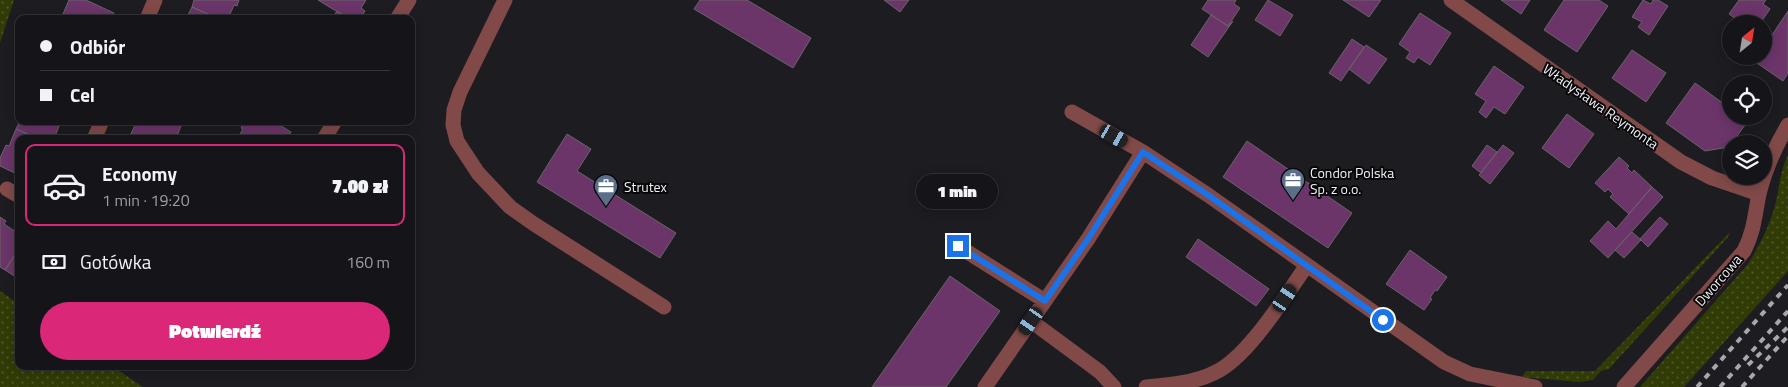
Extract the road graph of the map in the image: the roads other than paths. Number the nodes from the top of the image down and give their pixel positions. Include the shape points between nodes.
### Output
1 (155, 0) edge
2 (409, 0) edge
3 (505, 0) edge
4 (1451, 0) edge
5 (149, 15) edge
6 (400, 15) edge
7 (1072, 112) dead end
8 (1788, 126) edge
9 (1143, 152) junction
10 (1759, 194) junction
11 (958, 246) dead end
12 (1306, 265) junction
13 (1045, 301) junction
14 (664, 307) dead end
15 (1031, 321) junction
16 (985, 387) edge
17 (1114, 387) edge
18 (1146, 387) edge
19 (1535, 387) edge
20 (1624, 387) edge

1 - 5 street
2 - 6 street
3 - 14 street via 460,92 453,125 457,141 478,173 510,207
4 - 10 street, Władysława Reymonta via 1680,162 1712,178
7 - 9 street
8 - 10 street, Dworcowa via 1770,161
9 - 12 street
9 - 13 street
10 - 20 street, Dworcowa via 1753,229 1744,251
11 - 13 street
12 - 18 street via 1272,317 1224,367 1202,378
12 - 19 street via 1444,362 1470,374
13 - 15 street
15 - 16 street
15 - 17 street via 1100,372

